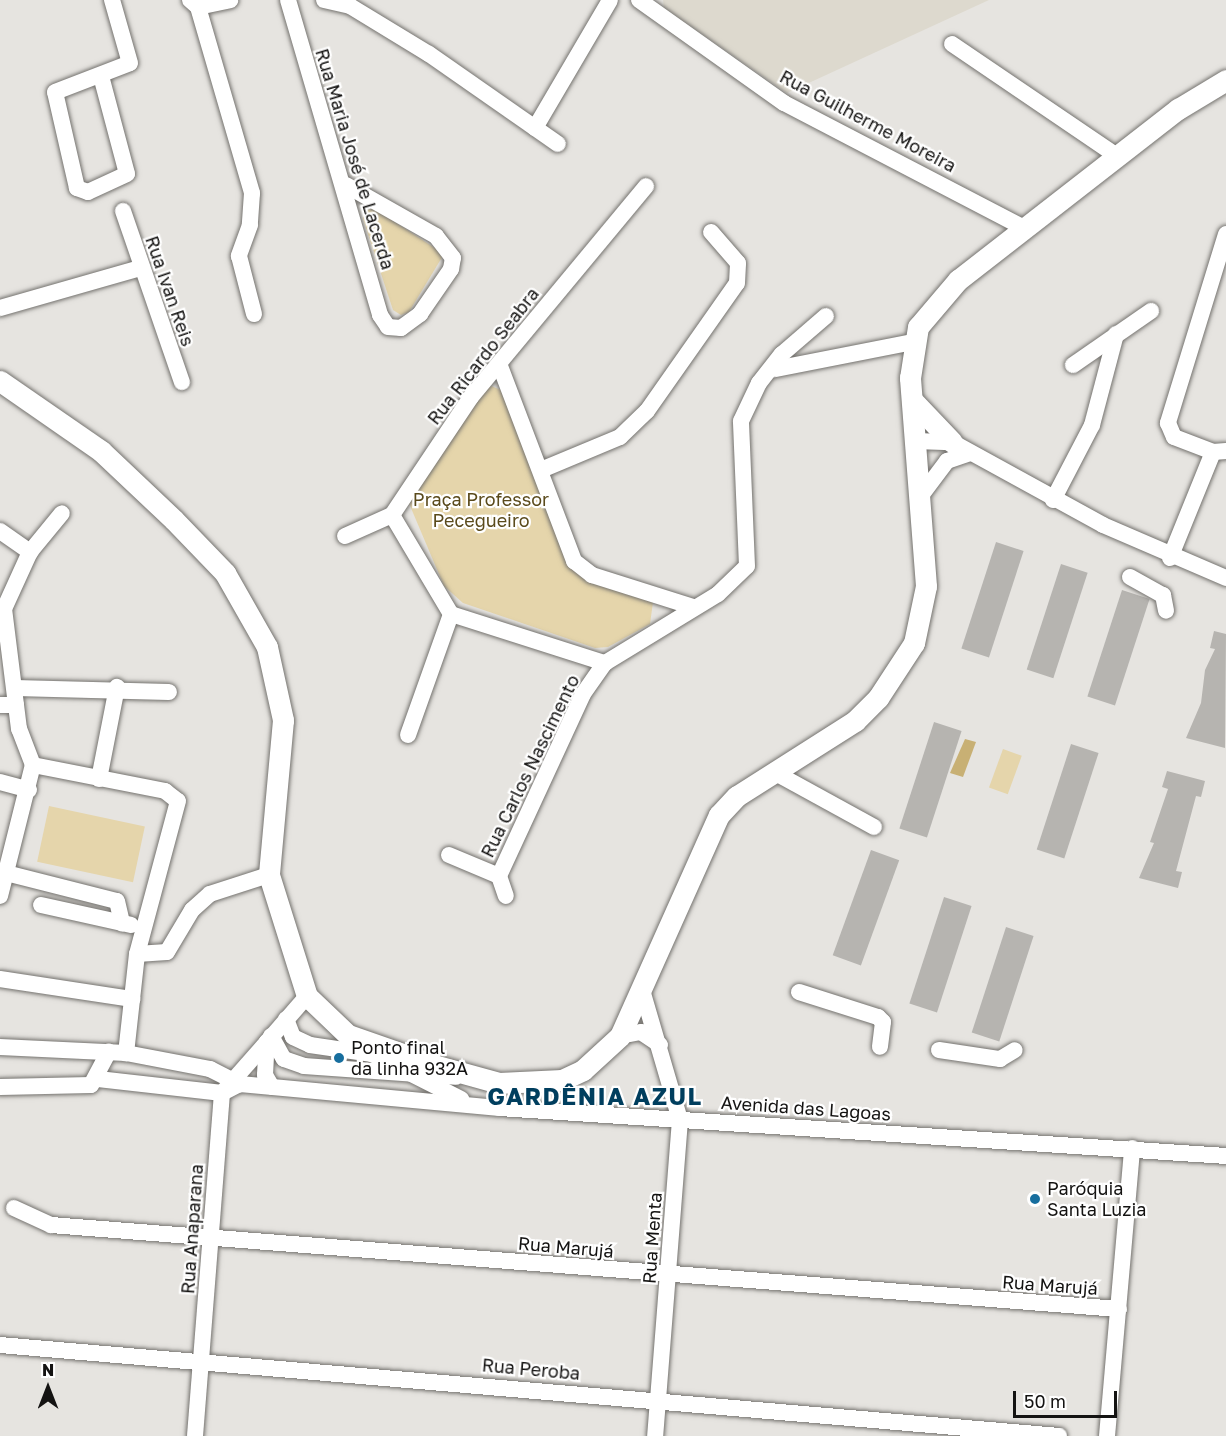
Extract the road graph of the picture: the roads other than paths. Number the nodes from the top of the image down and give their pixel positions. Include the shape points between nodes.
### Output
1 (112, 0) edge
2 (230, 0) edge
3 (288, 0) edge
4 (324, 0) edge
5 (610, 0) edge
6 (645, 2) edge
7 (194, 4) edge
8 (952, 44) dead end
9 (101, 76) junction
10 (1226, 80) edge
11 (535, 128) junction
12 (558, 144) dead end
13 (1118, 157) junction
14 (346, 185) junction
15 (646, 186) dead end
16 (123, 211) dead end
17 (1024, 228) junction
18 (711, 232) dead end
19 (1226, 234) edge
20 (140, 268) junction
21 (0, 308) edge
22 (1151, 311) dead end
23 (255, 314) dead end
24 (826, 316) dead end
25 (1116, 334) junction
26 (913, 342) junction
27 (1073, 365) dead end
28 (500, 366) junction
29 (776, 369) junction
30 (0, 381) edge
31 (182, 382) dead end
32 (912, 400) junction
33 (915, 441) junction
34 (952, 442) junction
35 (1219, 452) edge
36 (970, 453) junction
37 (541, 470) junction
38 (920, 497) junction
39 (1053, 500) junction
40 (62, 513) dead end
41 (392, 514) junction
42 (0, 531) edge
43 (345, 536) dead end
44 (30, 552) junction
45 (1170, 558) junction
46 (1130, 577) dead end
47 (1226, 578) edge
48 (693, 607) junction
49 (1166, 611) dead end
50 (451, 614) junction
51 (4, 640) edge
52 (606, 663) junction
53 (117, 687) junction
54 (15, 688) junction
55 (169, 692) dead end
56 (8, 705) edge
57 (408, 735) dead end
58 (33, 765) junction
59 (774, 772) junction
60 (99, 778) junction
61 (0, 782) edge
62 (29, 790) junction
63 (874, 827) dead end
64 (449, 855) dead end
65 (5, 865) edge
66 (269, 875) junction
67 (499, 876) junction
68 (0, 896) edge
69 (506, 896) dead end
70 (41, 905) dead end
71 (122, 923) junction
72 (143, 927) junction
73 (137, 954) junction
74 (0, 979) edge
75 (642, 990) junction
76 (799, 992) dead end
77 (308, 996) junction
78 (133, 999) junction
79 (286, 1020) junction
80 (620, 1036) junction
81 (269, 1039) junction
82 (660, 1045) junction
83 (0, 1047) edge
84 (880, 1047) dead end
85 (939, 1050) dead end
86 (1015, 1050) dead end
87 (117, 1052) junction
88 (410, 1074) junction
89 (474, 1078) junction
90 (98, 1079) junction
91 (235, 1081) junction
92 (0, 1087) edge
93 (272, 1087) junction
94 (222, 1093) junction
95 (473, 1105) junction
96 (680, 1120) junction
97 (1132, 1148) junction
98 (1226, 1156) edge
99 (14, 1208) dead end
100 (212, 1237) junction
101 (669, 1275) junction
102 (1119, 1309) junction
103 (0, 1345) edge
104 (201, 1362) junction
105 (658, 1400) junction
106 (195, 1436) edge
107 (655, 1436) edge
108 (1059, 1436) edge
109 (1107, 1436) edge

1 - 9 street via 130,63
2 - 7 street
3 - 14 street, Rua Maria José de Lacerda
4 - 11 street via 366,15
5 - 11 street
6 - 17 street, Rua Guilherme Moreira via 784,103
7 - 23 street via 252,194 250,225 239,256
8 - 13 street
9 - 9 street via 54,92 77,188 88,192 127,174
10 - 13 main road via 1178,109
11 - 12 street
13 - 17 main road
14 - 14 street, Rua Maria José de Lacerda via 388,327 402,328 420,314 451,269 453,258 436,236
15 - 28 street, Rua Ricardo Seabra
16 - 20 street, Rua Ivan Reis
17 - 26 main road via 958,280 930,310
18 - 37 street via 738,263 737,283 647,411 620,437
19 - 35 street via 1168,423 1174,437
20 - 21 street
20 - 31 street, Rua Ivan Reis
22 - 25 street
24 - 29 street, Rua Carlos Nascimento via 792,341
25 - 27 street
25 - 39 street via 1092,425
26 - 29 street
26 - 32 main road
28 - 37 street
28 - 41 street, Rua Ricardo Seabra via 471,397
29 - 48 street, Rua Carlos Nascimento via 759,383 741,421 747,566 725,589
30 - 66 main road via 101,451 225,573 244,604 267,647 283,720
32 - 33 main road
32 - 34 main road
33 - 34 street
33 - 38 main road
34 - 36 street
35 - 45 street
36 - 38 street via 947,461
36 - 39 street
37 - 48 street via 574,561 592,574
38 - 59 main road via 926,586 922,619 909,652 878,698 855,721
39 - 45 street
40 - 44 street
41 - 43 street
41 - 50 street
42 - 44 street
44 - 51 street via 6,598
45 - 47 street
46 - 49 street via 1163,595
48 - 52 street, Rua Carlos Nascimento
50 - 52 street
50 - 57 street
51 - 54 street
52 - 67 street, Rua Carlos Nascimento via 583,694
53 - 54 street
53 - 55 street
53 - 60 street
54 - 56 street
56 - 58 street
58 - 60 street
58 - 62 street
59 - 63 street
59 - 75 main road via 719,815
60 - 72 street via 176,795 177,814
61 - 62 street
62 - 65 street
64 - 67 street, Rua Carlos Nascimento
65 - 68 street
65 - 71 street via 117,901
66 - 73 street via 210,894 192,910 167,952
66 - 77 main road
67 - 69 street, Rua Carlos Nascimento
70 - 71 street
71 - 72 street
72 - 73 street
73 - 78 street
74 - 78 street
75 - 80 main road
75 - 82 street, Rua Menta
76 - 84 street via 878,1017 883,1022
77 - 79 street
77 - 89 main road via 348,1035
78 - 87 street
79 - 81 street
79 - 88 street via 293,1037 310,1045 349,1047
80 - 82 street via 641,1032
80 - 89 main road via 583,1070 562,1080 533,1085
81 - 88 street via 280,1055 297,1064
81 - 91 street
81 - 93 street via 265,1075
82 - 96 street, Rua Menta
83 - 87 street, Avenida das Lagoas
85 - 86 street via 1000,1059
87 - 90 street
87 - 91 street, Avenida das Lagoas
88 - 89 street
88 - 95 street
90 - 92 street via 80,1088
90 - 94 street
91 - 93 street, Avenida das Lagoas
91 - 94 street
93 - 95 street, Avenida das Lagoas
94 - 100 street, Rua Anaparana
95 - 96 street, Avenida das Lagoas
96 - 97 street, Avenida das Lagoas
96 - 101 street, Rua Menta
97 - 98 street, Avenida das Lagoas
97 - 102 street
99 - 100 street, Rua Marujá via 51,1225
100 - 101 street, Rua Marujá
100 - 104 street, Rua Anaparana
101 - 102 street, Rua Marujá
101 - 105 street, Rua Menta
102 - 109 street
103 - 104 street, Rua Peroba
104 - 105 street, Rua Peroba
104 - 106 street, Rua Anaparana
105 - 107 street, Rua Menta
105 - 108 street, Rua Peroba

